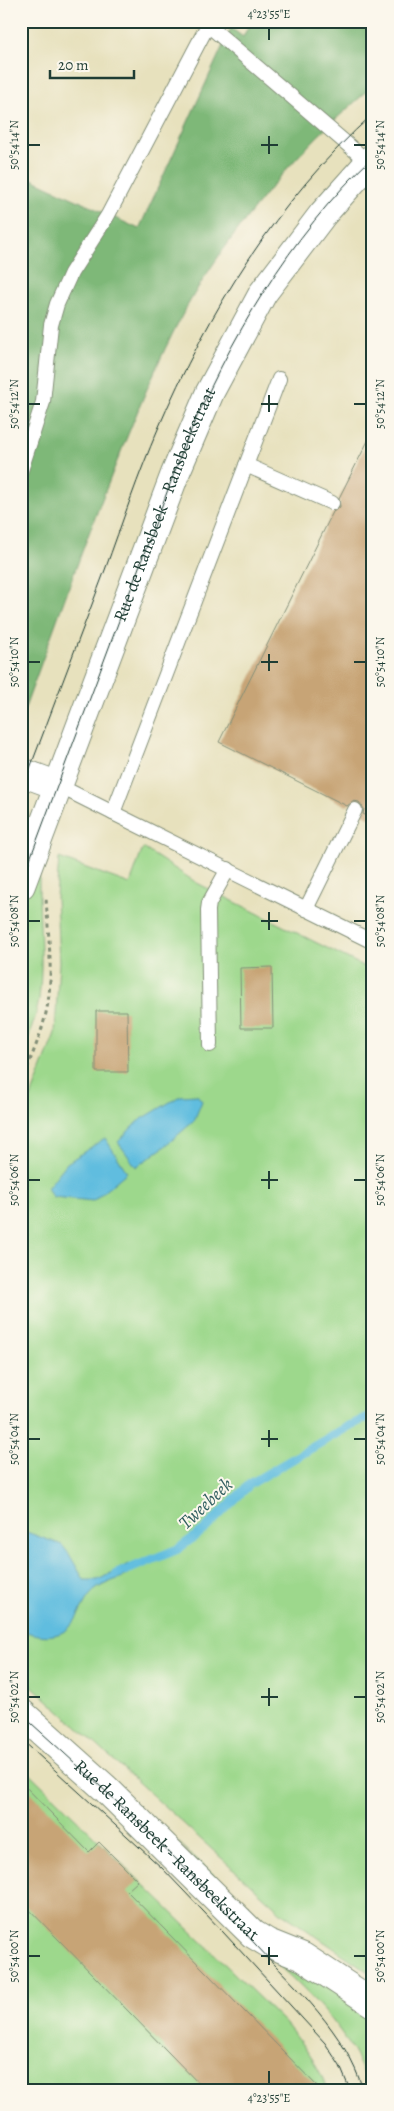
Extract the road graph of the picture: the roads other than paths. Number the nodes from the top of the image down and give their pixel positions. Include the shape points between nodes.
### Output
1 (209, 23) edge
2 (370, 160) edge
3 (279, 379) dead end
4 (246, 465) junction
5 (21, 470) edge
6 (332, 503) dead end
7 (21, 772) edge
8 (59, 786) junction
9 (355, 810) dead end
10 (113, 813) junction
11 (228, 869) junction
12 (21, 885) edge
13 (306, 908) junction
14 (373, 942) edge
15 (210, 1045) dead end
16 (21, 1713) edge
17 (373, 2003) edge

1 - 2 lane
1 - 5 lane via 108,215 71,273 57,304 50,324 44,402
2 - 8 street, Rue de Ransbeek - Ransbeekstraat via 292,253 264,293 220,371 175,474
3 - 4 lane
4 - 6 lane
4 - 10 lane
7 - 8 street
8 - 10 lane
8 - 12 street, Rue de Ransbeek - Ransbeekstraat
9 - 13 lane
10 - 11 lane
11 - 13 lane
11 - 15 lane via 208,910
13 - 14 lane
16 - 17 street, Rue de Ransbeek - Ransbeekstraat via 106,1789 253,1934 303,1957

